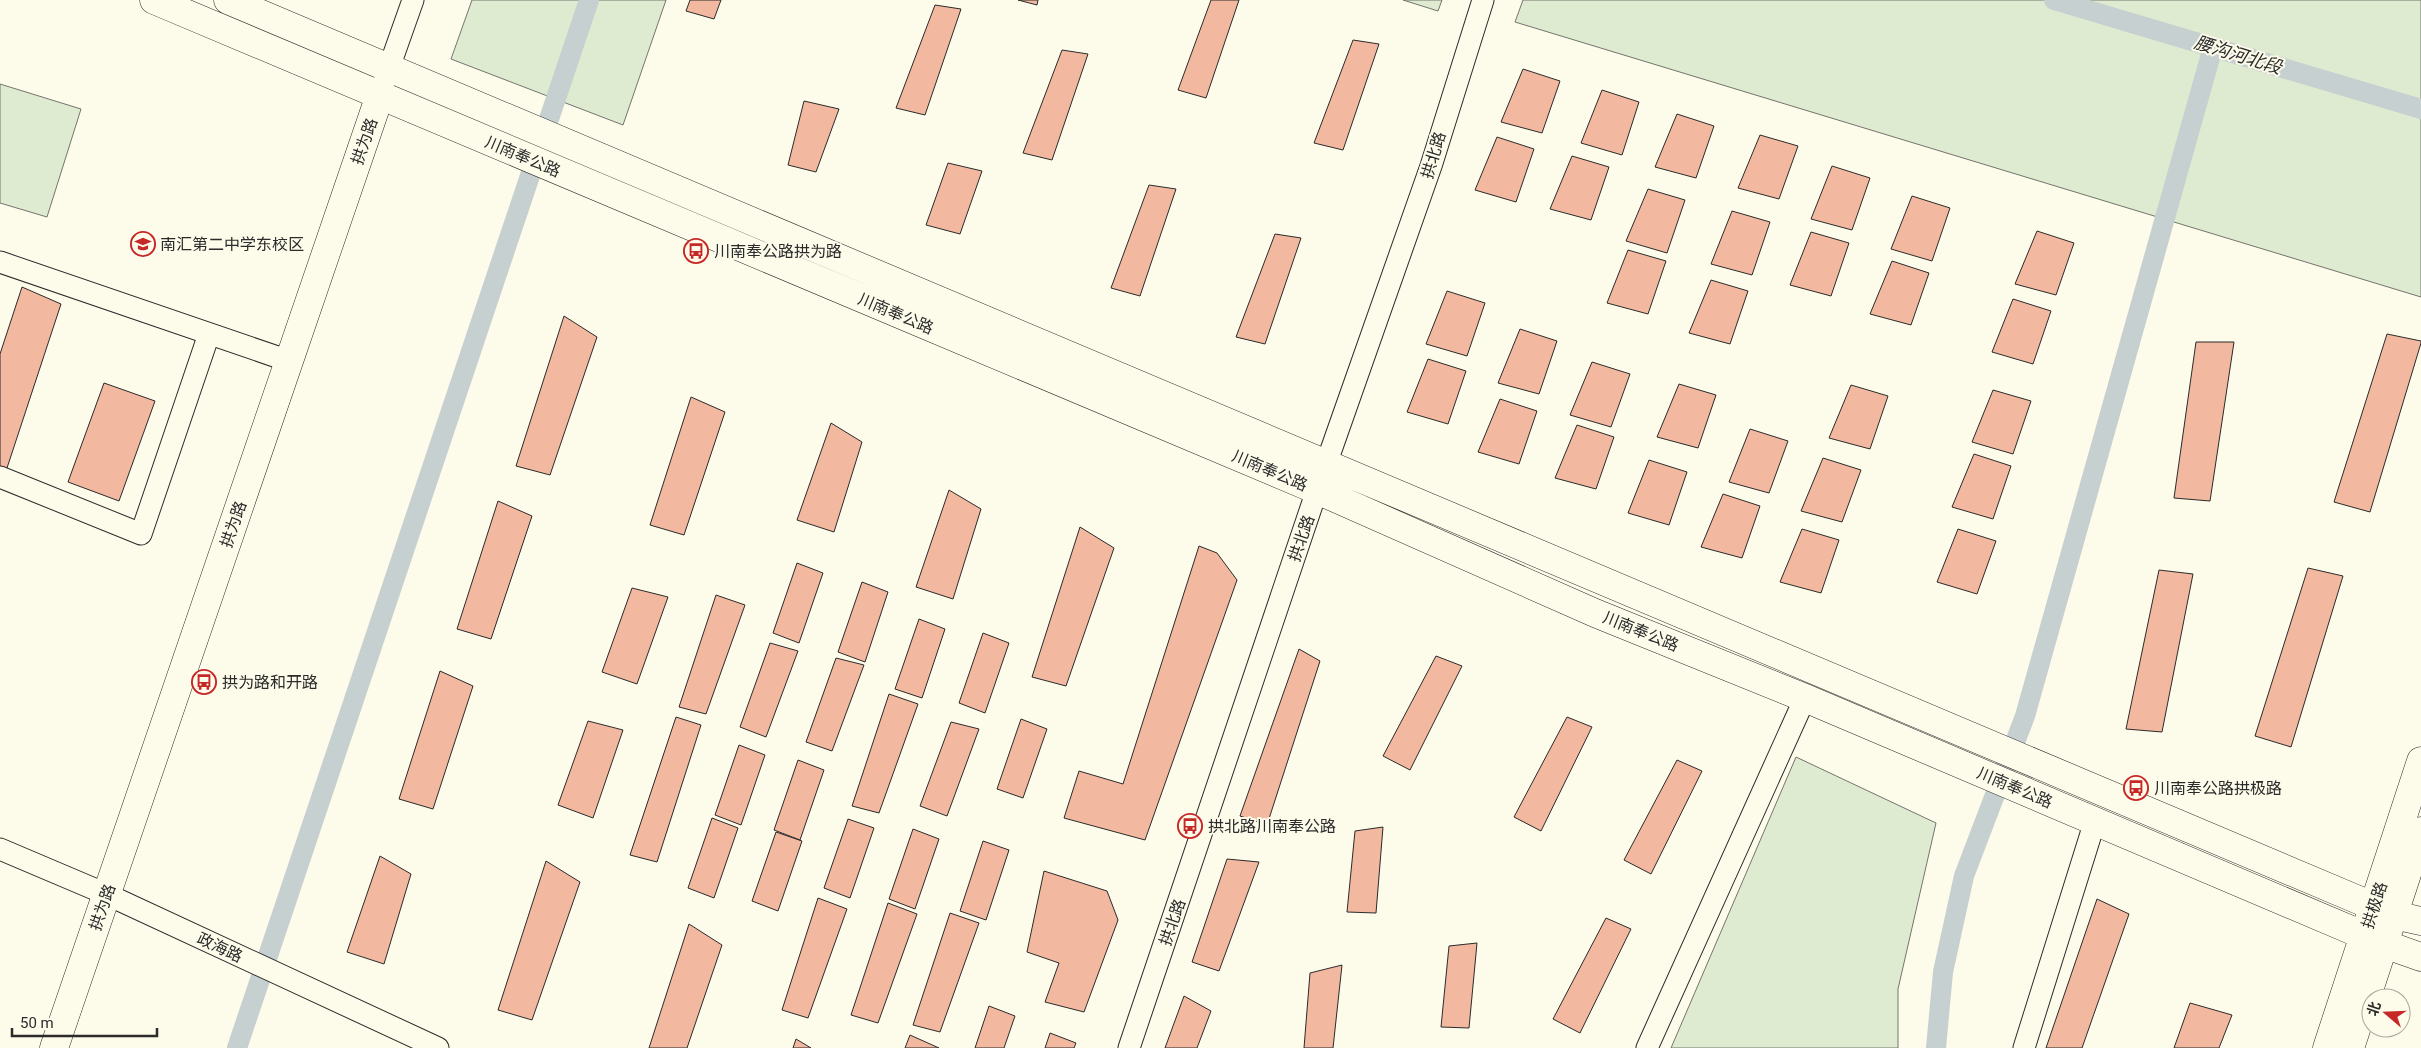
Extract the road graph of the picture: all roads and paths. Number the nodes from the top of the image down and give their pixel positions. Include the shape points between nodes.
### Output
1 (154, 0) edge
2 (228, 0) edge
3 (413, 0) edge
4 (1484, 0) edge
5 (389, 68) junction
6 (380, 95) junction
7 (0, 262) edge
8 (210, 334) junction
9 (289, 361) junction
10 (1326, 463) junction
11 (0, 477) edge
12 (1317, 490) junction
13 (1806, 698) junction
14 (2421, 761) edge
15 (2096, 821) junction
16 (2421, 831) edge
17 (0, 849) edge
18 (106, 894) junction
19 (2384, 910) junction
20 (2421, 921) edge
21 (2374, 939) junction
22 (2421, 957) edge
23 (54, 1048) edge
24 (438, 1048) edge
25 (1129, 1048) edge
26 (1647, 1048) edge
27 (2024, 1048) edge
28 (2327, 1048) edge
29 (2350, 1048) edge

1 - 6 main road, 川南奉公路
2 - 5 main road, 川南奉公路
3 - 5 street, 拱为路
4 - 10 street, 拱北路 via 1431,166
5 - 6 street, 拱为路
5 - 10 main road, 川南奉公路
6 - 9 main road, 拱为路
6 - 12 main road, 川南奉公路
7 - 8 street
8 - 9 street
8 - 11 street via 141,534
9 - 18 main road, 拱为路
10 - 12 street, 拱北路
10 - 19 main road, 川南奉公路
12 - 13 main road, 川南奉公路 via 1595,613
12 - 25 street, 拱北路
13 - 15 main road, 川南奉公路
13 - 26 street
14 - 19 main road, 拱极路
15 - 21 main road, 川南奉公路
15 - 27 street
16 - 19 main road, 拱极路
17 - 18 street, 政海路
18 - 23 main road, 拱为路
18 - 24 street, 政海路
19 - 20 main road, 川南奉公路
19 - 21 main road, 拱极路
21 - 22 main road, 川南奉公路
21 - 28 main road, 拱极路
21 - 29 main road, 拱极路

